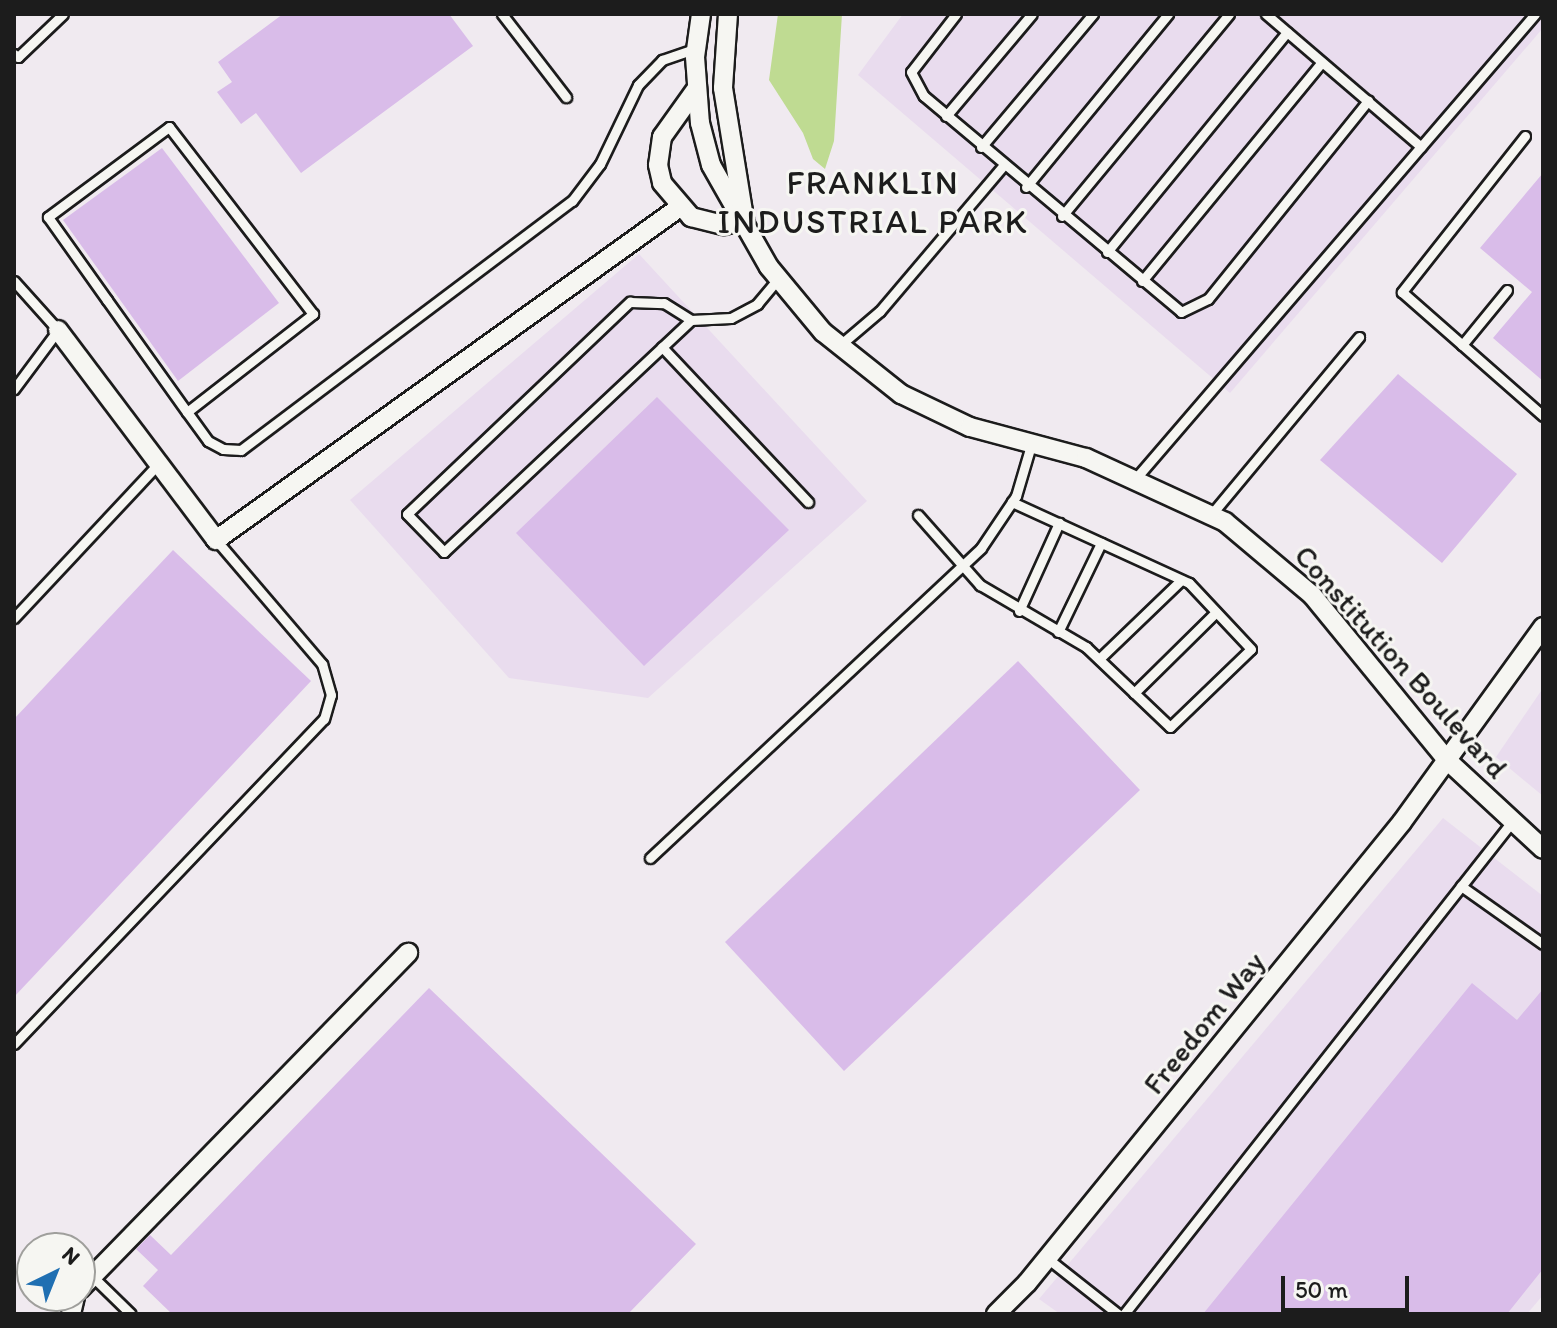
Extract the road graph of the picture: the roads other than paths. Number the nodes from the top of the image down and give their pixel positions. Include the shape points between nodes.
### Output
1 (63, 14) edge
2 (502, 14) edge
3 (701, 14) edge
4 (728, 14) edge
5 (956, 14) edge
6 (1032, 14) edge
7 (1093, 14) edge
8 (1168, 14) edge
9 (1229, 14) edge
10 (1266, 14) edge
11 (1535, 14) edge
12 (1287, 32) junction
13 (697, 48) junction
14 (14, 54) edge
15 (1322, 62) junction
16 (697, 88) junction
17 (566, 97) dead end
18 (1368, 101) junction
19 (946, 116) junction
20 (1525, 136) dead end
21 (981, 147) junction
22 (1421, 147) junction
23 (1004, 165) junction
24 (1026, 187) junction
25 (680, 207) junction
26 (1062, 216) junction
27 (745, 221) junction
28 (1107, 252) junction
29 (778, 279) junction
30 (14, 281) edge
31 (1142, 281) junction
32 (1507, 290) dead end
33 (691, 320) junction
34 (58, 330) junction
35 (1359, 337) dead end
36 (840, 345) junction
37 (1462, 345) junction
38 (662, 347) junction
39 (14, 389) edge
40 (187, 412) junction
41 (1543, 416) edge
42 (1031, 445) junction
43 (158, 464) junction
44 (1136, 478) junction
45 (808, 502) dead end
46 (1012, 502) junction
47 (918, 515) dead end
48 (1210, 516) junction
49 (1059, 523) junction
50 (216, 540) junction
51 (1101, 543) junction
52 (962, 566) junction
53 (1181, 580) junction
54 (1019, 611) junction
55 (1216, 612) junction
56 (14, 618) edge
57 (1543, 627) edge
58 (1058, 632) junction
59 (1099, 659) junction
60 (1134, 693) junction
61 (1448, 761) junction
62 (1511, 823) junction
63 (1543, 849) edge
64 (650, 858) dead end
65 (1461, 886) junction
66 (1543, 944) edge
67 (408, 953) dead end
68 (14, 1044) edge
69 (1047, 1258) junction
70 (96, 1273) edge
71 (96, 1290) edge
72 (131, 1314) edge
73 (996, 1314) edge
74 (1118, 1314) edge
75 (1124, 1314) edge

1 - 14 lane via 18,57
2 - 17 lane
3 - 13 street, Constitution Boulevard
4 - 27 street, Constitution Boulevard via 723,88
5 - 19 lane via 911,72 924,96
6 - 19 lane
7 - 21 lane
8 - 24 lane
9 - 26 lane
10 - 12 lane
11 - 22 lane
12 - 15 lane
12 - 28 lane
13 - 16 street, Constitution Boulevard
13 - 40 lane via 662,60 638,85 600,164 572,201 241,450 208,441
15 - 18 lane
15 - 31 lane
16 - 25 street via 667,125 659,149 662,183
16 - 27 street, Constitution Boulevard via 711,165 723,194
18 - 22 lane
18 - 31 lane via 1196,309 1181,312
19 - 21 lane
20 - 37 lane via 1402,292
21 - 23 lane
22 - 44 lane
23 - 24 lane
23 - 36 lane via 880,311
24 - 26 lane
25 - 27 street via 706,223
25 - 50 street
26 - 28 lane
27 - 29 street, Constitution Boulevard
28 - 31 lane
29 - 33 lane via 757,304 731,318
29 - 36 street, Constitution Boulevard
30 - 34 lane
32 - 37 lane
33 - 38 lane
33 - 38 lane via 664,303 630,302 407,514 444,552
34 - 39 lane
34 - 43 street
35 - 48 lane
36 - 42 street, Constitution Boulevard via 901,394 970,427
37 - 41 lane
38 - 45 lane
40 - 40 lane via 48,217 169,127 313,314
42 - 44 street, Constitution Boulevard via 1086,458
42 - 46 lane
43 - 50 street
43 - 56 lane
44 - 48 street, Constitution Boulevard
46 - 49 lane
46 - 52 lane
47 - 52 lane
48 - 61 street, Constitution Boulevard via 1261,548 1312,595
49 - 51 lane
49 - 54 lane
50 - 68 lane via 322,664 331,695 324,719
51 - 53 lane
51 - 58 lane
52 - 54 lane
52 - 64 lane
53 - 55 lane
53 - 59 lane
54 - 58 lane
55 - 60 lane
55 - 60 lane via 1251,649 1170,727
57 - 61 street, Freedom Way
58 - 59 lane
59 - 60 lane
61 - 62 street, Constitution Boulevard
61 - 69 street, Freedom Way
62 - 63 street, Constitution Boulevard
62 - 65 lane
65 - 66 lane
65 - 75 lane
67 - 70 street
69 - 73 street, Freedom Way
69 - 74 lane
71 - 72 lane

